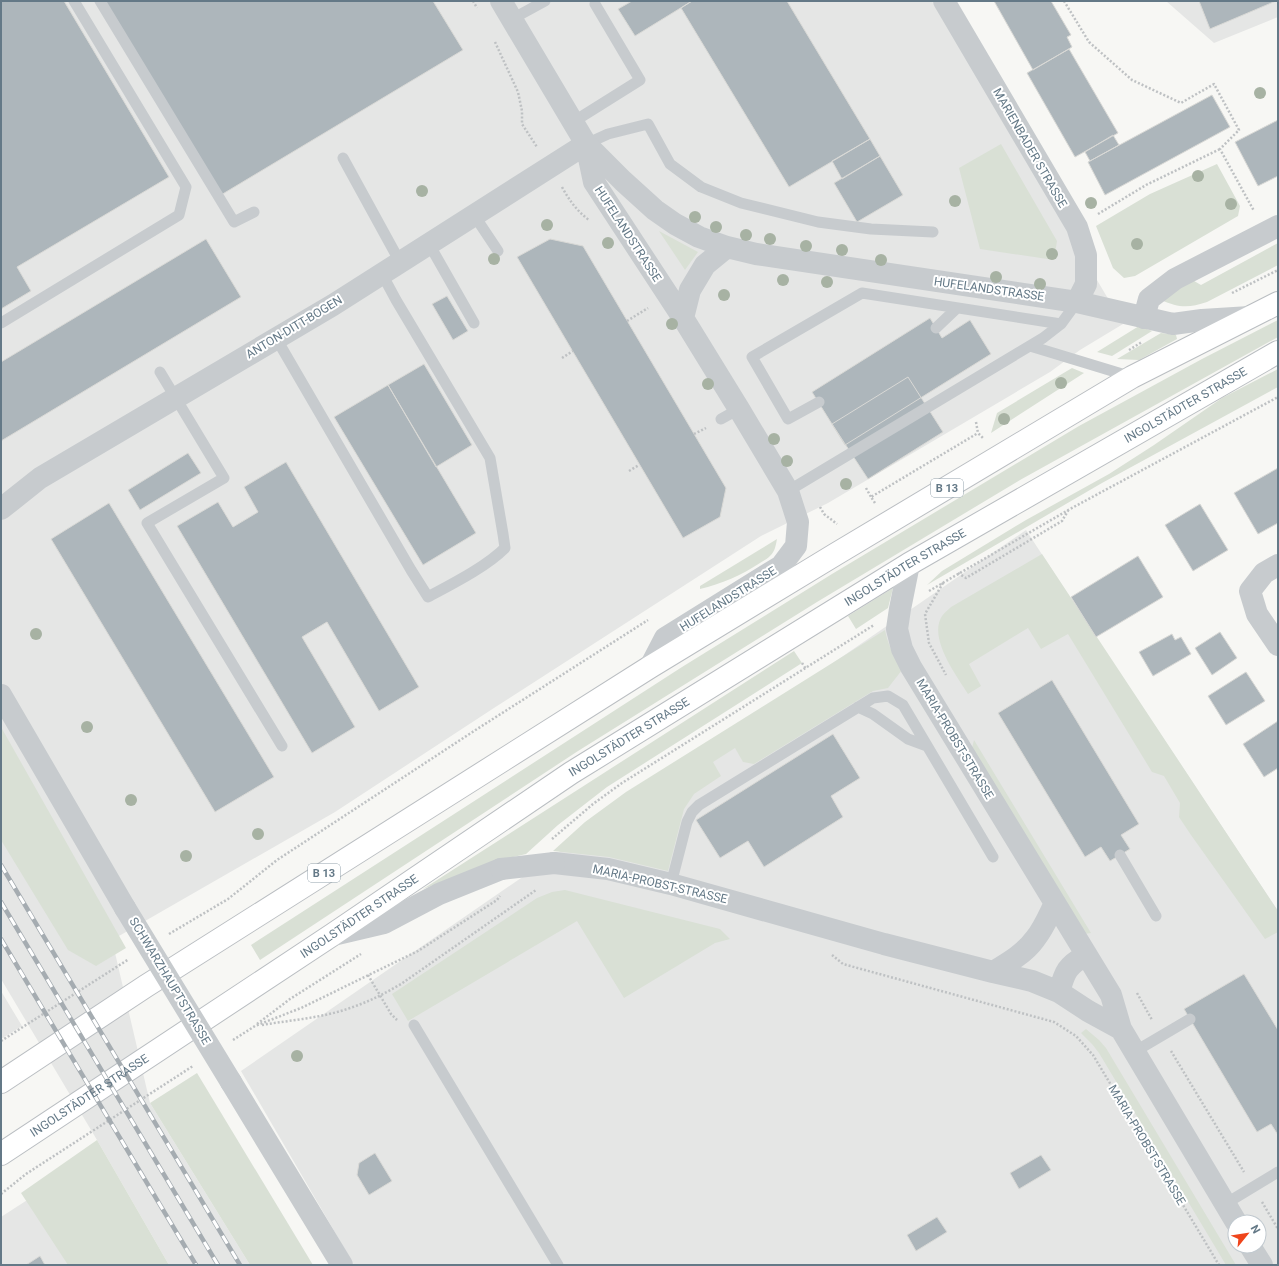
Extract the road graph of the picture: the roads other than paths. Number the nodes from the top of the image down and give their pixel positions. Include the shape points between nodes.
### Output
1 (74, 1) edge
2 (100, 1) edge
3 (545, 1) edge
4 (944, 1) edge
5 (595, 4) dead end
6 (506, 10) edge
7 (574, 122) junction
8 (586, 144) junction
9 (343, 158) dead end
10 (254, 212) dead end
11 (474, 215) junction
12 (1272, 229) edge
13 (933, 232) dead end
14 (429, 244) junction
15 (727, 247) junction
16 (498, 251) dead end
17 (400, 262) junction
18 (382, 274) junction
19 (1077, 302) junction
20 (1278, 303) edge
21 (957, 308) junction
22 (1250, 317) junction
23 (683, 318) junction
24 (1144, 318) junction
25 (474, 322) dead end
26 (1, 323) edge
27 (1061, 324) junction
28 (936, 328) dead end
29 (276, 338) junction
30 (1030, 346) junction
31 (1278, 352) edge
32 (160, 372) dead end
33 (1132, 378) junction
34 (176, 398) junction
35 (818, 402) dead end
36 (788, 491) junction
37 (1, 508) edge
38 (909, 564) junction
39 (1278, 565) edge
40 (1278, 645) edge
41 (650, 668) junction
42 (1, 695) edge
43 (858, 707) junction
44 (282, 746) dead end
45 (927, 746) junction
46 (1120, 855) dead end
47 (993, 857) dead end
48 (671, 884) junction
49 (1055, 903) junction
50 (1156, 916) dead end
51 (332, 935) junction
52 (1086, 955) junction
53 (993, 972) junction
54 (1059, 992) junction
55 (1190, 1019) dead end
56 (414, 1025) road end
57 (1121, 1029) junction
58 (1134, 1052) junction
59 (1, 1082) edge
60 (1, 1154) edge
61 (1278, 1172) edge
62 (1225, 1204) junction
63 (1231, 1214) edge
64 (1255, 1254) edge
65 (342, 1265) edge
66 (558, 1265) edge
67 (1262, 1265) edge

1 - 26 lane via 186,187 179,215
2 - 10 lane via 234,222
3 - 6 lane
4 - 19 street, MARIENBADER STRASSE via 1077,227 1086,255 1086,284
5 - 7 lane via 640,80
6 - 7 street, HUFELANDSTRASSE
7 - 8 street, HUFELANDSTRASSE
8 - 11 street, ANTON-DITT-BOGEN
8 - 13 lane via 608,134 648,124 670,164 701,187 741,203 818,222 871,230
8 - 15 street, HUFELANDSTRASSE via 655,210 699,237
8 - 23 street, HUFELANDSTRASSE via 594,182
9 - 17 lane
11 - 14 street, ANTON-DITT-BOGEN
11 - 16 lane
12 - 24 street via 1175,279 1149,299
14 - 17 street, ANTON-DITT-BOGEN
14 - 25 lane
15 - 19 street, HUFELANDSTRASSE via 756,254
15 - 23 street via 705,265 690,290
17 - 18 street, ANTON-DITT-BOGEN
18 - 29 street, ANTON-DITT-BOGEN
18 - 29 lane via 490,458 504,534 504,548 496,557 428,597
19 - 24 street, HUFELANDSTRASSE
19 - 27 lane
20 - 22 main road, B 13
21 - 27 lane
21 - 28 lane
21 - 35 lane via 862,293 752,357 788,419
22 - 24 street, HUFELANDSTRASSE via 1173,324
22 - 33 main road, B 13
23 - 36 street, HUFELANDSTRASSE via 730,414
27 - 30 lane
29 - 34 street, ANTON-DITT-BOGEN
30 - 33 lane
30 - 36 lane
31 - 38 main road, INGOLSTÄDTER STRASSE
32 - 34 lane
33 - 41 main road, B 13
34 - 37 street, ANTON-DITT-BOGEN via 40,478
34 - 44 lane via 224,478 147,523
36 - 41 street, HUFELANDSTRASSE via 798,522 796,546 781,566 665,638
38 - 49 street, MARIA-PROBST-STRASSE via 897,629 902,649
38 - 51 main road, INGOLSTÄDTER STRASSE via 571,773
39 - 40 street via 1264,573 1250,591 1257,614
41 - 59 main road, B 13 via 159,977
42 - 65 street, SCHWARZHAUPTSTRASSE, bridge via 125,908
43 - 45 lane via 873,714 908,739
43 - 45 lane via 873,698 888,696 903,705
43 - 48 lane via 699,805 687,822
45 - 47 lane
46 - 50 lane
48 - 51 street, MARIA-PROBST-STRASSE, bridge via 608,869 554,863 502,869 439,894 384,923
48 - 53 street, MARIA-PROBST-STRASSE
49 - 52 street, MARIA-PROBST-STRASSE
49 - 53 street via 1034,940 1016,957
51 - 60 main road, INGOLSTÄDTER STRASSE
52 - 54 street via 1067,969
52 - 57 street, MARIA-PROBST-STRASSE via 1111,995
53 - 54 street, MARIA-PROBST-STRASSE via 1032,981
54 - 57 street, MARIA-PROBST-STRASSE
55 - 58 lane
56 - 66 lane
57 - 58 street, MARIA-PROBST-STRASSE
58 - 62 street, MARIA-PROBST-STRASSE
61 - 62 lane
62 - 63 street, MARIA-PROBST-STRASSE
64 - 67 street

